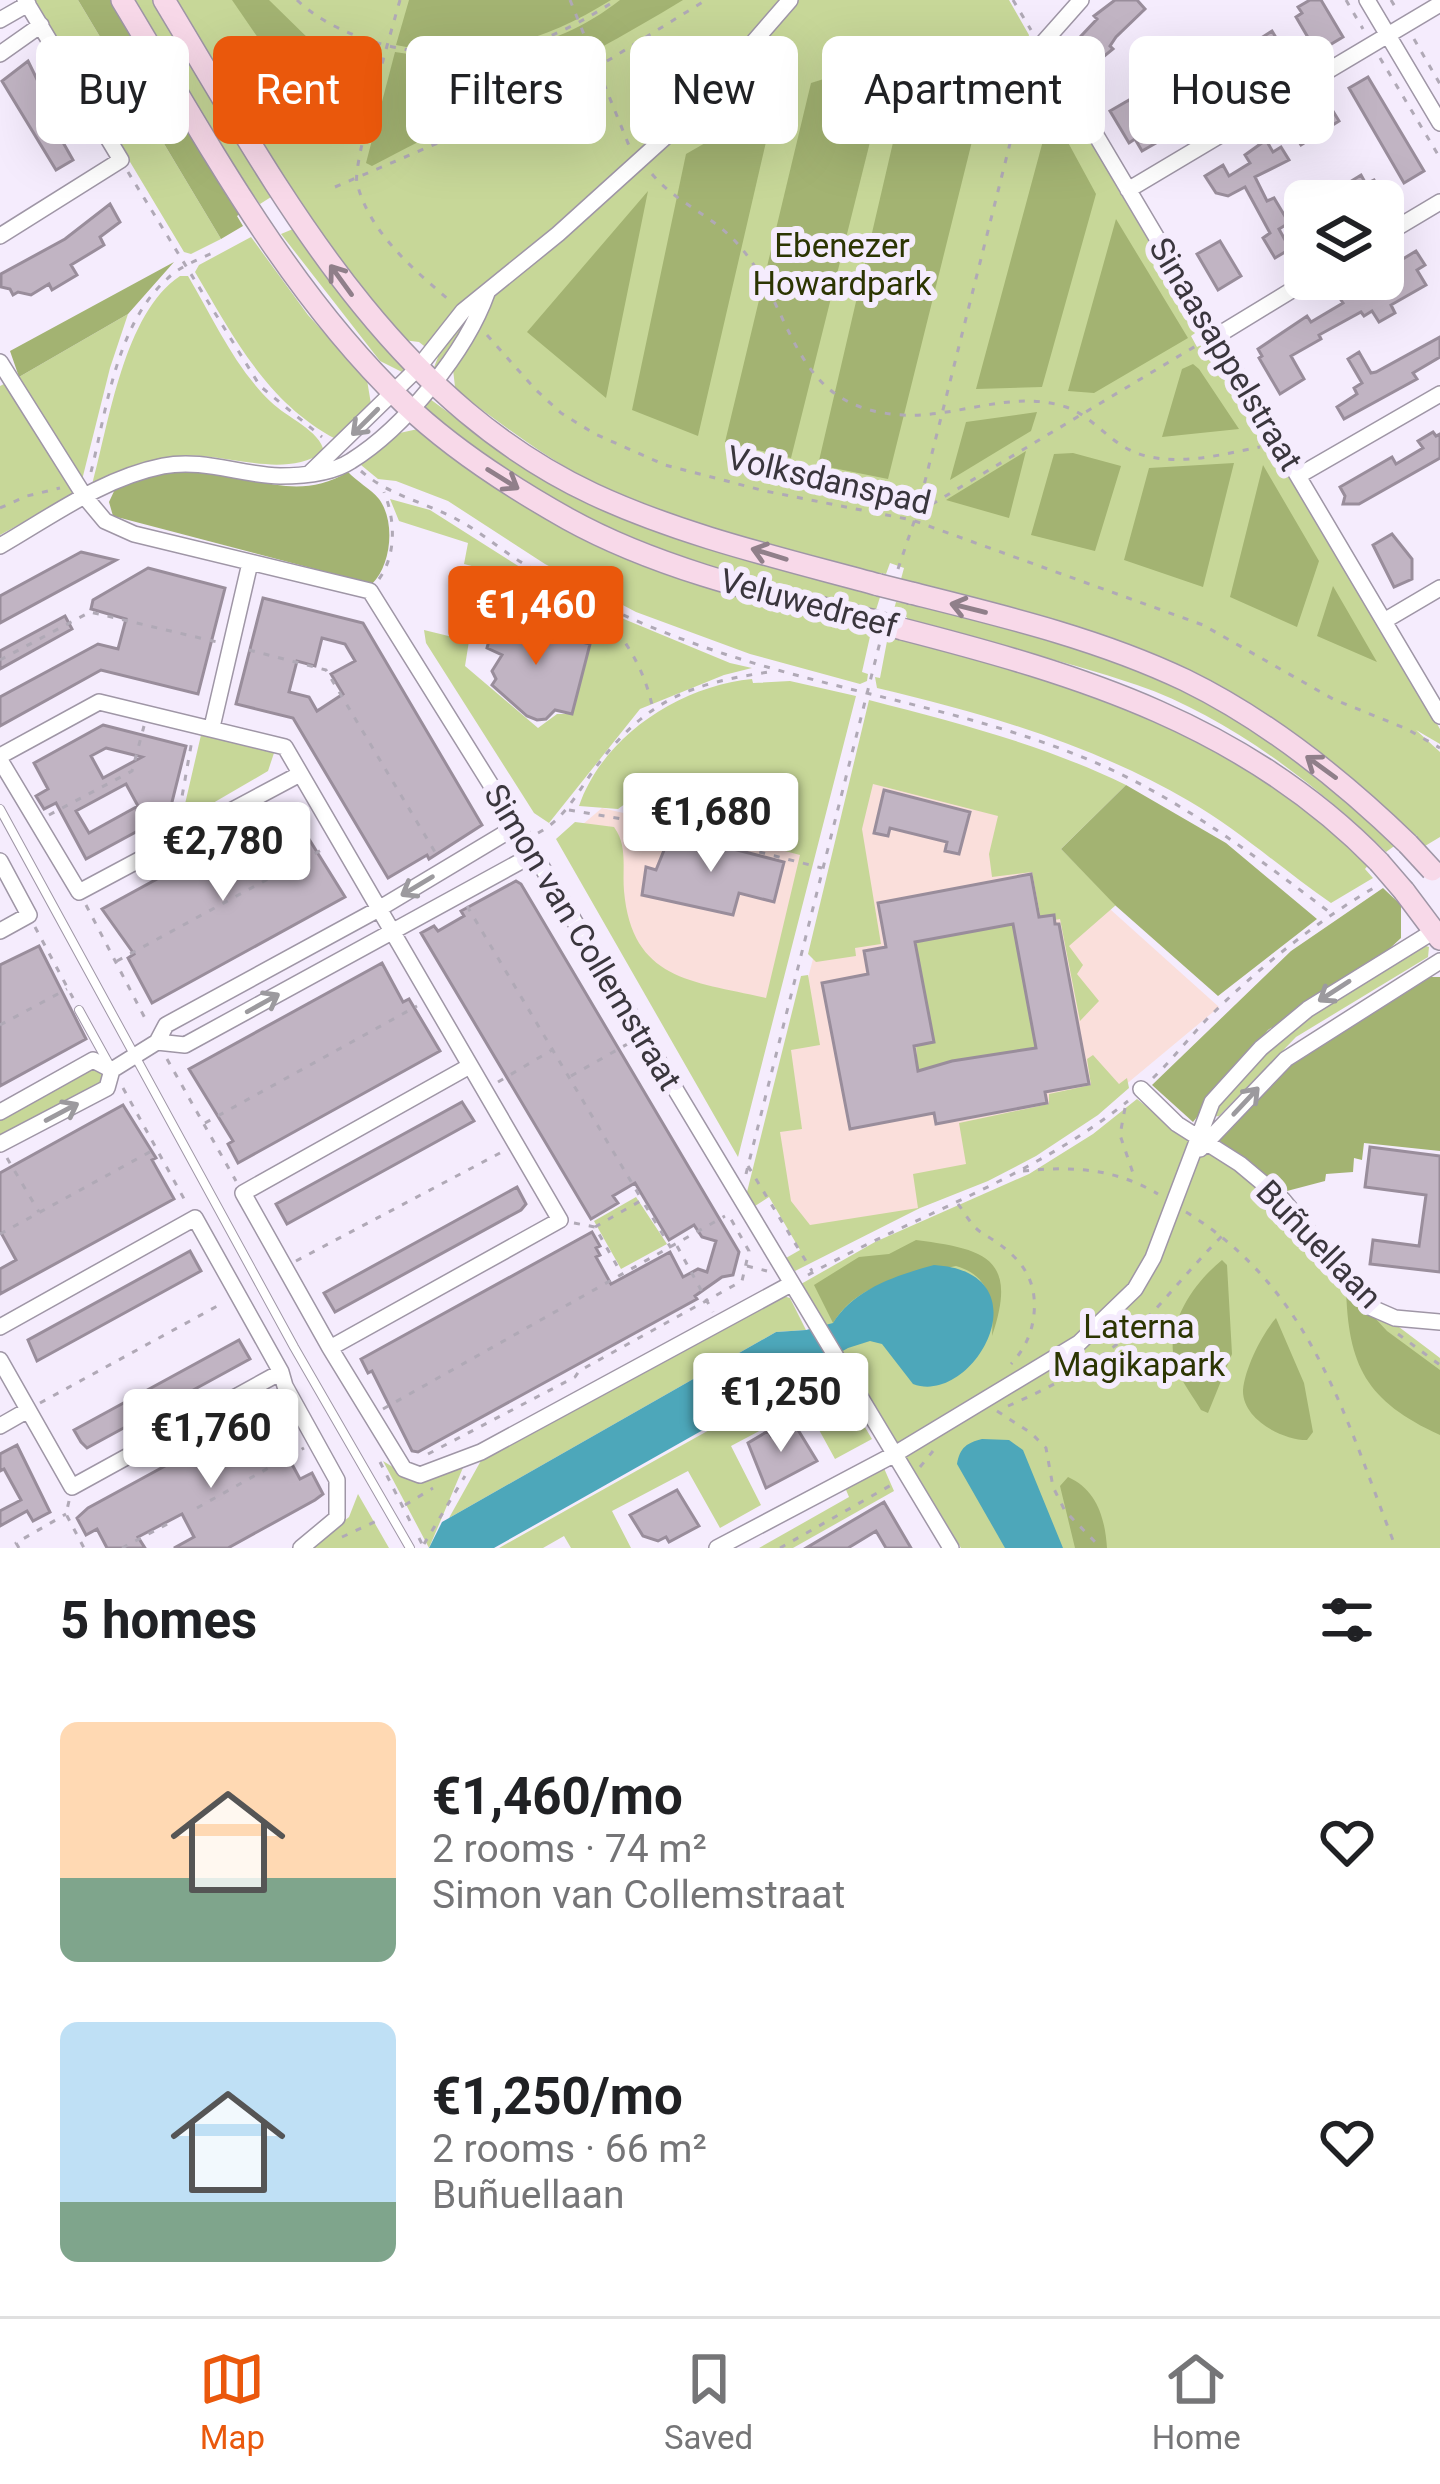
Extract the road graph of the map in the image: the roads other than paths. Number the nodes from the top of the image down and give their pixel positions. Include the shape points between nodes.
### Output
1 (122, 0) edge
2 (164, 0) edge
3 (790, 0) edge
4 (1081, 0) edge
5 (1367, 0) edge
6 (27, 2) edge
7 (1440, 4) edge
8 (0, 20) edge
9 (41, 25) junction
10 (1380, 40) junction
11 (0, 54) edge
12 (1440, 122) edge
13 (1128, 190) junction
14 (1440, 202) edge
15 (1404, 223) edge
16 (0, 236) edge
17 (488, 290) junction
18 (1284, 295) edge
19 (1215, 336) junction
20 (0, 362) edge
21 (426, 375) junction
22 (1440, 394) edge
23 (402, 401) junction
24 (1298, 476) junction
25 (83, 485) junction
26 (0, 546) edge
27 (250, 563) junction
28 (1440, 588) edge
29 (1384, 621) junction
30 (1440, 716) edge
31 (204, 726) junction
32 (0, 758) edge
33 (301, 774) junction
34 (0, 809) edge
35 (525, 840) junction
36 (0, 861) edge
37 (1436, 874) edge
38 (377, 910) junction
39 (0, 931) edge
40 (391, 932) junction
41 (1438, 932) edge
42 (1440, 961) edge
43 (80, 1010) road end
44 (157, 1042) junction
45 (136, 1055) junction
46 (468, 1067) junction
47 (112, 1070) junction
48 (1142, 1089) road end
49 (0, 1112) edge
50 (1202, 1142) junction
51 (0, 1145) edge
52 (791, 1285) junction
53 (1440, 1322) edge
54 (0, 1327) edge
55 (330, 1348) junction
56 (0, 1360) edge
57 (281, 1372) junction
58 (28, 1410) junction
59 (0, 1426) edge
60 (895, 1454) junction
61 (411, 1547) edge
62 (301, 1548) edge
63 (717, 1548) edge
64 (951, 1548) edge

1 - 23 main road, Veluwedreef via 273,242 335,328
21 -> 2 main road, Veluwedreef via 363,310 299,222
3 - 17 street via 693,112
4 - 13 street, Sinaasappelstraat via 1042,44
5 - 10 street
6 - 8 street
6 - 9 street
7 - 10 street
9 - 11 street
9 - 16 street via 121,160
10 - 12 street
10 - 13 street
13 - 19 street, Sinaasappelstraat
14 - 15 street
17 - 21 street via 463,311
17 - 21 street via 476,324
18 - 19 street
19 - 24 street, Sinaasappelstraat
20 - 25 street
21 - 23 street
37 -> 21 main road, Veluwedreef, bridge via 1331,773 1184,680 1065,635 763,553 592,493 529,456
22 - 24 street
23 - 25 street via 350,462 310,473 169,464
23 -> 41 main road, Veluwedreef, bridge via 479,464 572,521 734,585 1096,684 1197,729 1294,786
24 - 29 street, Sinaasappelstraat
25 - 26 street
25 - 27 street via 105,520 134,534
27 - 31 street
27 - 35 street, Simon van Collemstraat via 370,591
28 - 29 street
29 - 30 street, Sinaasappelstraat
31 - 32 street via 99,702
31 - 33 street via 286,747
32 - 33 street via 79,892
33 - 38 street
34 - 45 lane
35 -> 38 street via 445,869
35 - 40 street via 460,894
35 - 52 street, Simon van Collemstraat
36 - 39 street via 29,915
38 - 40 street
38 - 44 street via 166,1025
44 -> 40 street via 185,1045
40 - 46 street
41 -> 50 street via 1308,1009 1261,1048 1212,1102
50 -> 42 street via 1286,1059
43 - 47 lane
44 - 45 street
45 - 47 street
45 - 61 lane
46 - 55 street via 242,1193
46 - 55 street via 560,1220
47 - 49 street via 93,1060
51 -> 47 street via 107,1088
48 - 50 street, Buñuellaan
50 - 53 street, Buñuellaan via 1283,1201 1372,1308
50 - 60 street via 1153,1258 1103,1323
52 - 55 street via 481,1452 420,1475 404,1468
52 - 60 street, Simon van Collemstraat
54 - 57 street via 195,1218
56 - 58 street
57 - 58 street via 72,1487
57 - 62 street via 337,1480 337,1518
58 - 59 street
60 - 63 street
60 - 64 street, Simon van Collemstraat

